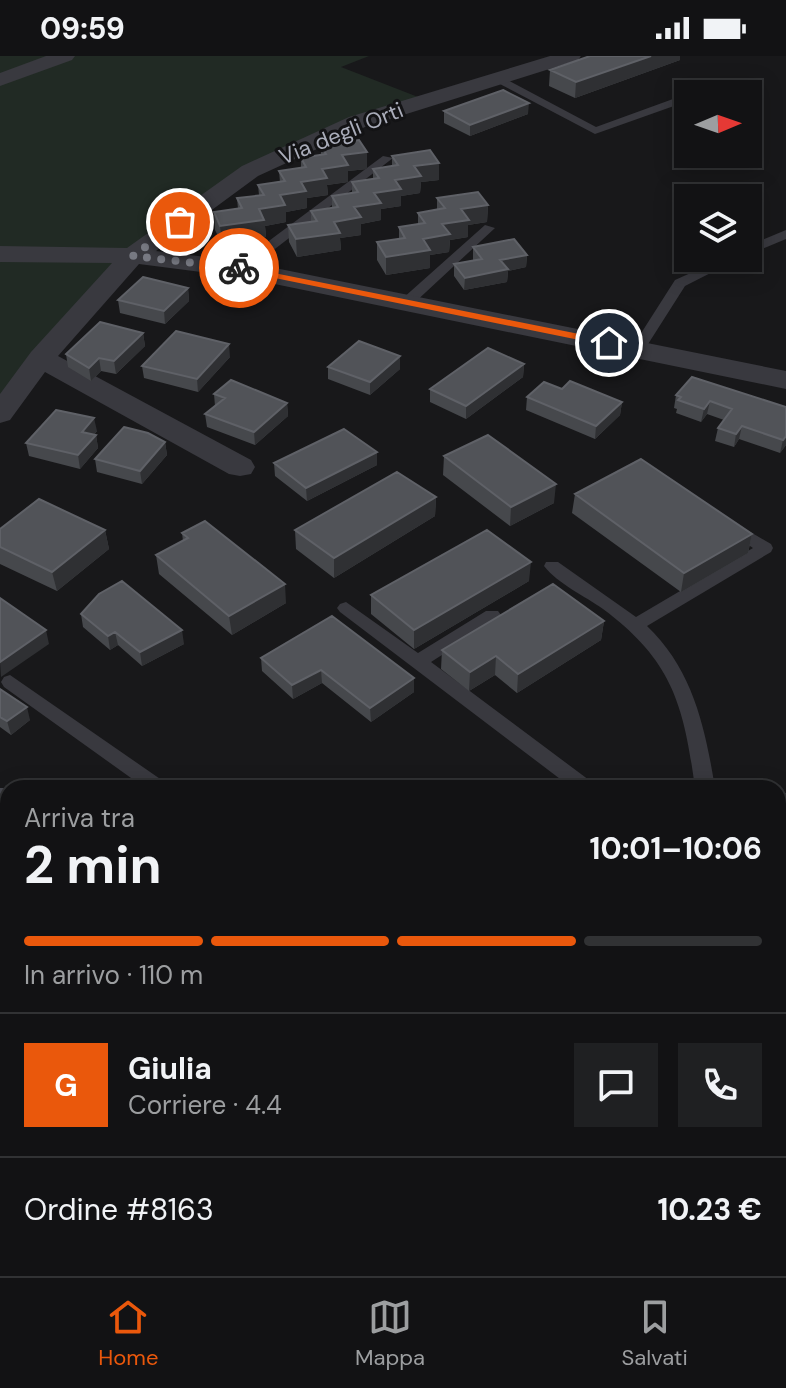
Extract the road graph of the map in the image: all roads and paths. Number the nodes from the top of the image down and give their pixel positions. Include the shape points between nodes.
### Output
1 (65, 56) edge
2 (571, 56) edge
3 (0, 80) edge
4 (500, 80) junction
5 (674, 102) edge
6 (387, 158) dead end
7 (489, 228) edge
8 (786, 234) edge
9 (762, 245) edge
10 (0, 254) edge
11 (133, 256) junction
12 (240, 269) junction
13 (704, 272) edge
14 (407, 302) junction
15 (638, 349) junction
16 (41, 358) junction
17 (786, 380) edge
18 (0, 414) edge
19 (240, 467) dead end
20 (715, 514) edge
21 (552, 566) dead end
22 (346, 608) dead end
23 (492, 615) dead end
24 (635, 625) junction
25 (419, 661) junction
26 (10, 682) dead end
27 (148, 780) edge
28 (575, 780) edge
29 (704, 780) edge

1 - 3 street
2 - 4 street, Via degli Orti
4 - 5 lane via 595,131
4 - 11 street, Via degli Orti via 357,122 250,171
6 - 12 lane
7 - 14 lane
8 - 9 lane
10 - 11 street
11 - 12 street
11 - 16 street, Via degli Orti
12 - 14 street
13 - 15 lane via 680,283
14 - 15 street
15 - 17 street
16 - 18 street, Via degli Orti
16 - 19 street
20 - 24 lane via 765,548
21 - 24 lane
22 - 25 lane
23 - 25 lane
24 - 29 lane via 664,656 681,685
25 - 28 lane
26 - 27 lane

